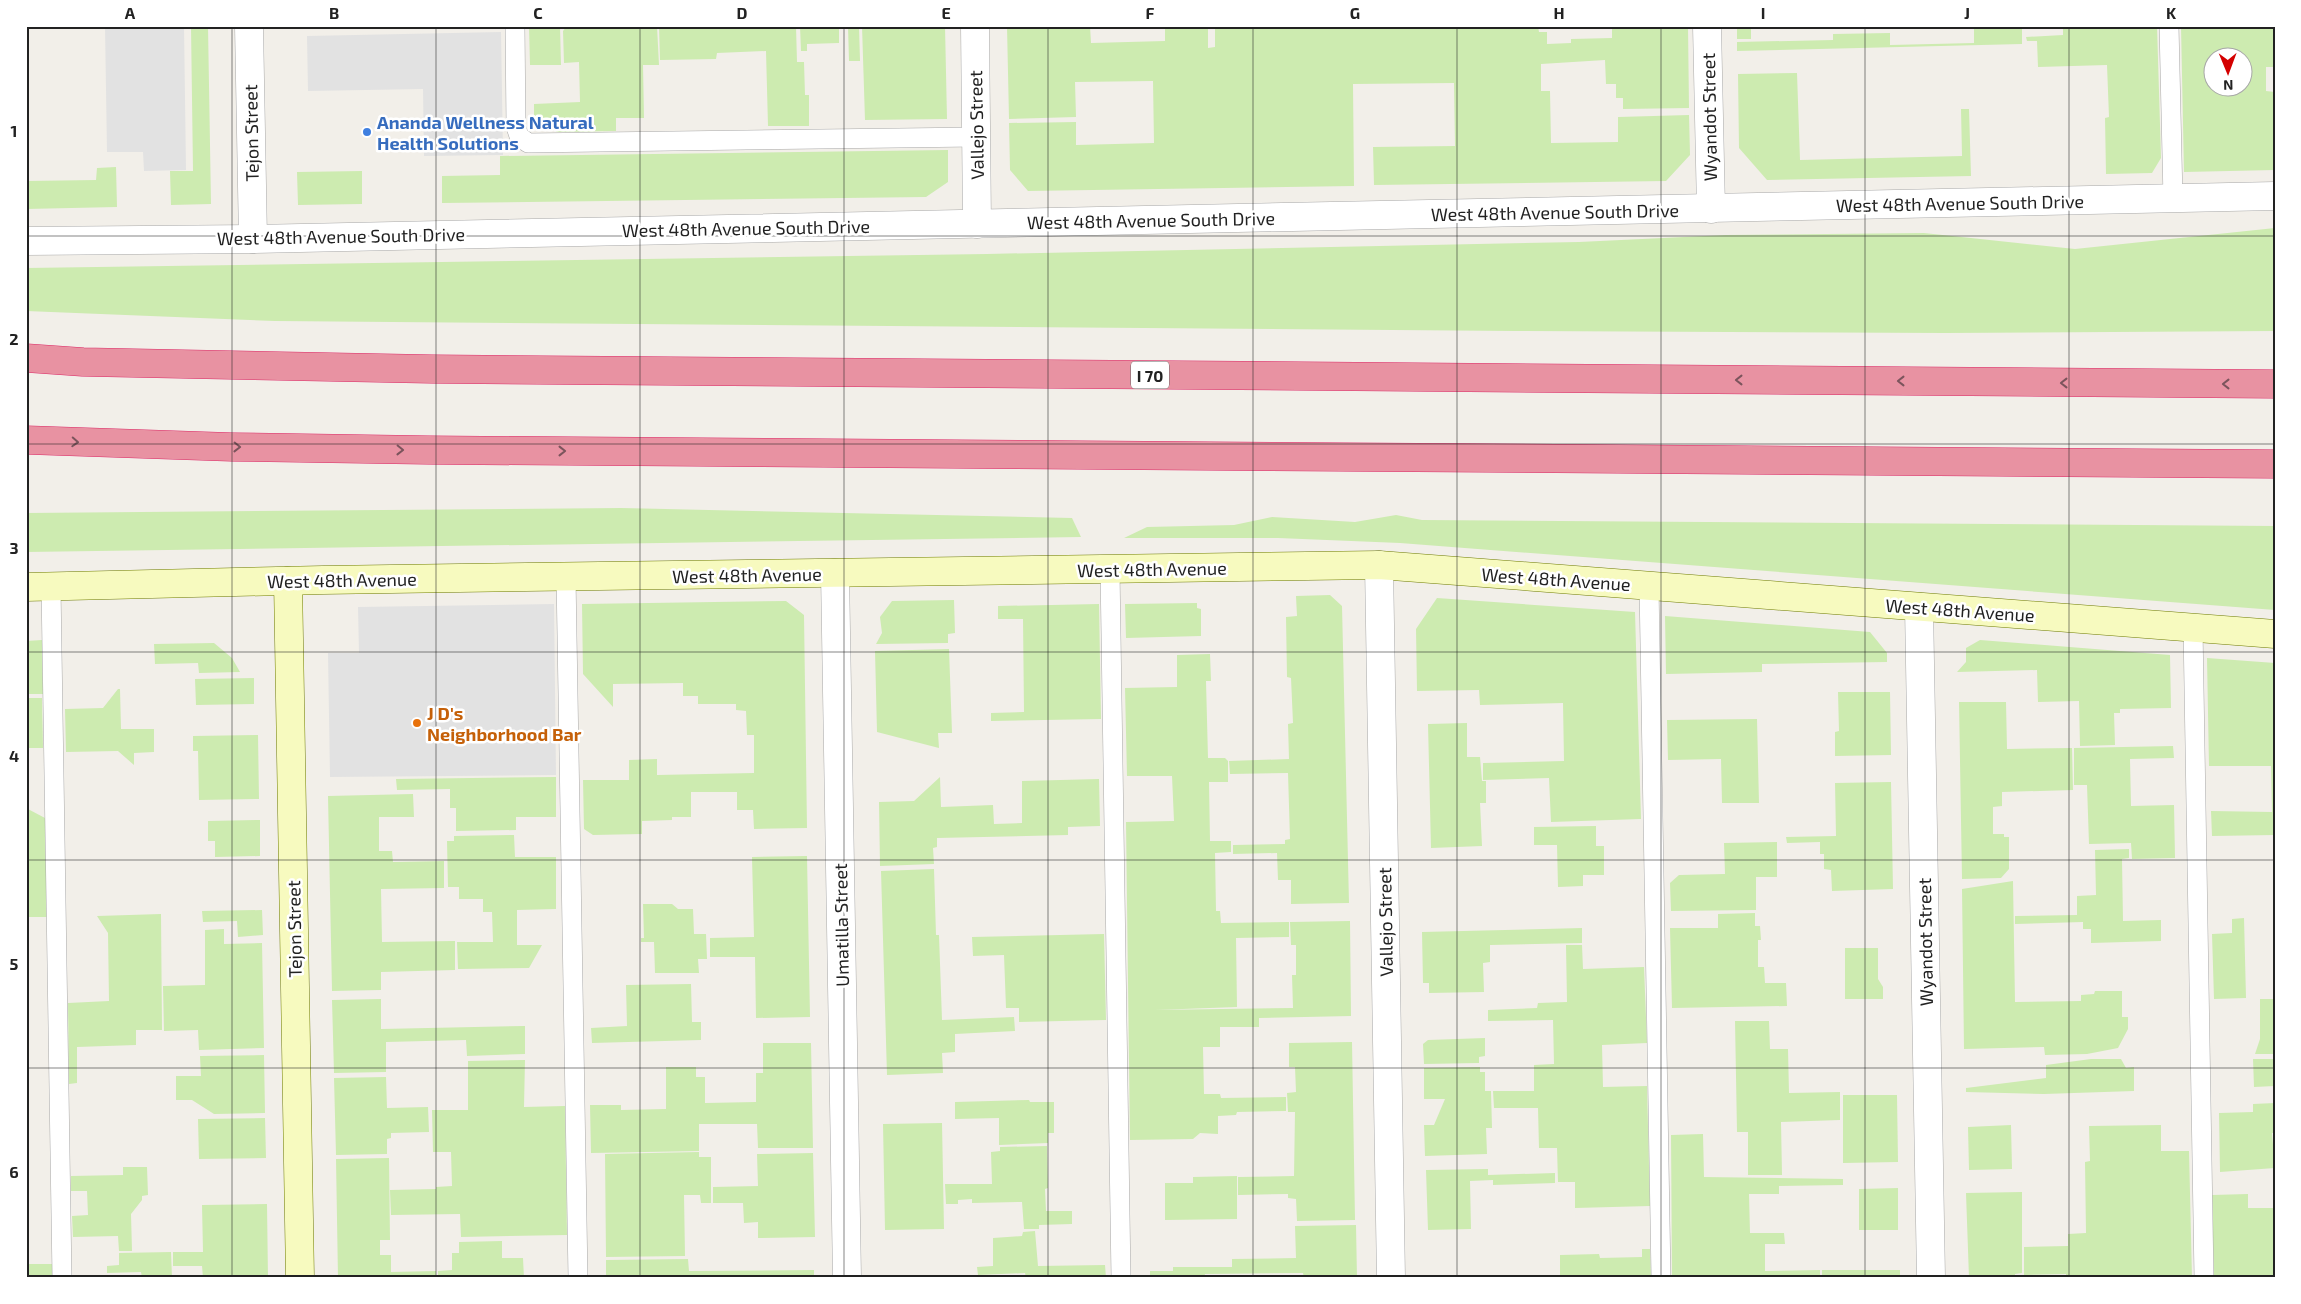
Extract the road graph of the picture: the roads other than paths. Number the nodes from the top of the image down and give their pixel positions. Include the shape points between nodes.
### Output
1 (249, 26) edge
2 (515, 26) edge
3 (975, 26) edge
4 (1707, 26) edge
5 (2169, 26) edge
6 (976, 137) junction
7 (2275, 196) edge
8 (2173, 199) junction
9 (1710, 208) junction
10 (978, 224) junction
11 (253, 239) junction
12 (26, 241) edge
13 (26, 358) edge
14 (2275, 384) edge
15 (26, 440) edge
16 (2275, 464) edge
17 (1379, 566) junction
18 (1110, 570) junction
19 (835, 573) junction
20 (566, 577) junction
21 (288, 581) junction
22 (1649, 586) junction
23 (39, 587) edge
24 (1919, 607) junction
25 (2193, 628) junction
26 (2275, 634) edge
27 (62, 1278) edge
28 (300, 1278) edge
29 (578, 1278) edge
30 (847, 1278) edge
31 (1121, 1278) edge
32 (1391, 1278) edge
33 (1661, 1278) edge
34 (1931, 1278) edge
35 (2204, 1278) edge

1 - 11 street, Tejon Street
2 - 6 lane via 516,127 519,136 528,143
3 - 6 street, Vallejo Street
4 - 9 street, Wyandot Street
5 - 8 lane
6 - 10 street, Vallejo Street
7 - 8 street, West 48th Avenue South Drive
8 - 9 street, West 48th Avenue South Drive
9 - 10 street, West 48th Avenue South Drive
10 - 11 street, West 48th Avenue South Drive
11 - 12 street, West 48th Avenue South Drive
14 -> 13 highway, I 70 via 451,369 83,362
15 -> 16 highway via 232,448
17 - 18 street, West 48th Avenue
17 - 22 street, West 48th Avenue
17 - 32 street, Vallejo Street
18 - 19 street, West 48th Avenue
18 - 31 lane
19 - 20 street, West 48th Avenue
19 - 30 street, Umatilla Street
20 - 21 street, West 48th Avenue
20 - 29 lane
21 - 23 street, West 48th Avenue
21 - 28 street, Tejon Street
22 - 24 street, West 48th Avenue
22 - 33 lane
23 - 27 lane
24 - 25 street, West 48th Avenue
24 - 34 street, Wyandot Street
25 - 26 street, West 48th Avenue
25 - 35 lane

